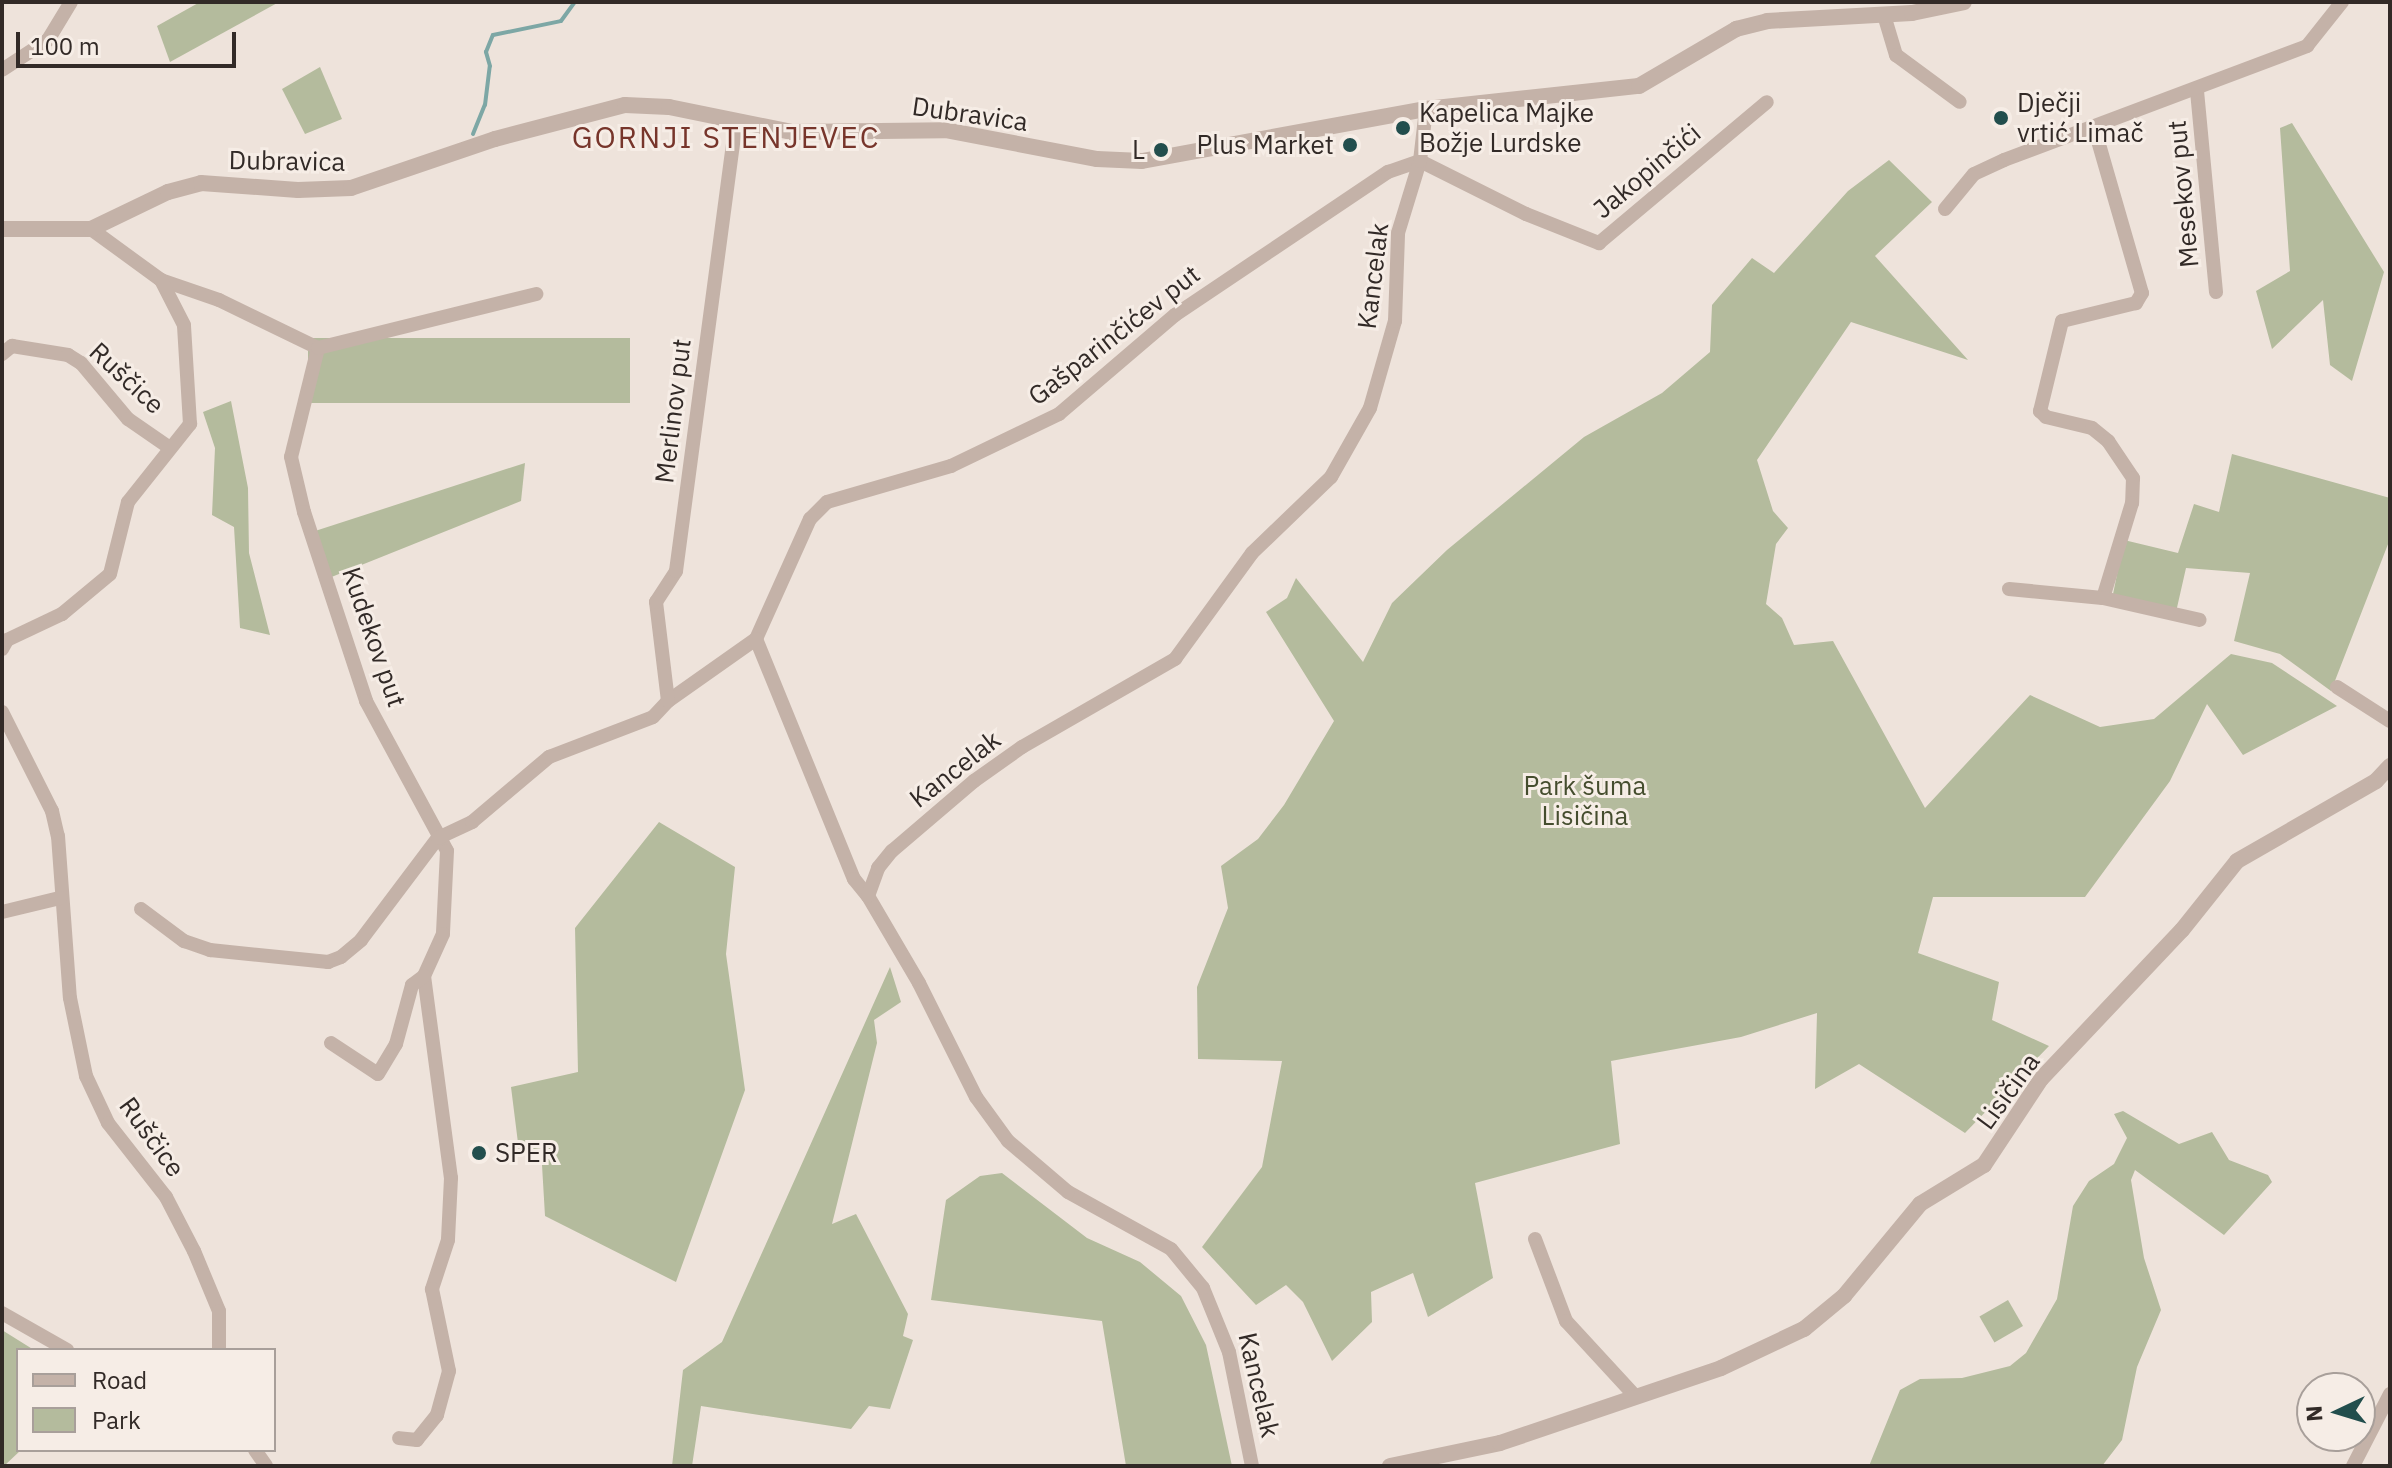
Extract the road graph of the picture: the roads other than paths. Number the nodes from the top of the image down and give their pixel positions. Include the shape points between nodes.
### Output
1 (71, 2) edge
2 (1964, 2) edge
3 (2342, 2) edge
4 (1878, 11) edge
5 (2, 70) edge
6 (2197, 91) junction
7 (1767, 102) dead end
8 (1960, 102) dead end
9 (1426, 109) junction
10 (736, 121) junction
11 (2094, 127) junction
12 (1420, 161) junction
13 (1945, 209) dead end
14 (2, 229) edge
15 (91, 229) junction
16 (161, 280) junction
17 (2216, 292) dead end
18 (536, 294) dead end
19 (318, 348) junction
20 (2, 354) edge
21 (170, 448) junction
22 (2009, 589) dead end
23 (2103, 598) junction
24 (2200, 620) dead end
25 (756, 639) junction
26 (2, 649) edge
27 (2337, 687) dead end
28 (668, 701) junction
29 (2, 712) edge
30 (2390, 721) edge
31 (2390, 766) edge
32 (438, 838) junction
33 (868, 896) junction
34 (60, 898) junction
35 (141, 909) dead end
36 (2, 912) edge
37 (424, 976) junction
38 (331, 1043) dead end
39 (1535, 1239) dead end
40 (2, 1313) edge
41 (63, 1348) edge
42 (219, 1348) edge
43 (2390, 1394) edge
44 (1634, 1395) junction
45 (399, 1438) dead end
46 (1449, 1460) edge
47 (1252, 1466) edge
48 (1390, 1466) edge
49 (2353, 1466) edge

1 - 5 street via 48,40
2 - 4 street, Dubravica
3 - 6 street, Mesekov put via 2307,46
4 - 8 street via 1896,55
4 - 9 street, Dubravica via 1767,21 1736,29 1639,86
6 - 11 street, Mesekov put
6 - 17 street, Mesekov put
7 - 12 street, Jakopinčići via 1599,243
9 - 10 street, Dubravica via 1142,161 1097,159 920,127 792,132
9 - 12 street, Kancelak
10 - 15 street, Dubravica via 669,107 612,107 351,188 193,185
10 - 28 street, Merlinov put via 676,571 656,602
11 - 13 street, Mesekov put via 1974,174
11 - 23 street, Mesekov put via 2142,293 2136,303 2062,321 2040,411 2092,428 2108,441 2133,478 2132,503
12 - 25 street, Gašparinčićev put via 1364,187 1213,289 1059,414 951,466 827,502 810,519
12 - 33 street, Kancelak via 1398,233 1395,321 1382,371 1370,408 1331,477 1252,553 1175,659 1022,747 974,781 892,851 878,868
14 - 15 street, Dubravica
15 - 16 street
16 - 19 street via 219,300
16 - 21 street, Ruščice via 184,325 190,383 190,424
18 - 19 street
19 - 32 street, Kudekov put via 291,457 304,512 366,701
20 - 21 street, Ruščice via 12,346 68,355 81,363 128,419
21 - 26 street, Ruščice via 128,502 110,574 62,614 7,640
22 - 23 street
23 - 24 street
25 - 28 street
25 - 33 street via 854,879
27 - 30 street
28 - 32 street via 653,717 549,757 472,822
29 - 34 street, Ruščice via 52,811
31 - 44 street, Lisičina via 2376,781 2237,861 2182,930 2041,1079 1984,1165 1920,1204 1834,1305 1765,1351
32 - 35 street via 361,940 328,962 210,950 184,941
32 - 37 street, Kudekov put via 447,851 449,897 443,934
33 - 47 street, Kancelak via 976,1097 1008,1141 1068,1192 1171,1249 1203,1288 1229,1352
34 - 36 street
34 - 42 street, Ruščice via 70,998 86,1076 108,1123 166,1197 194,1251 219,1311
37 - 38 street, Kudekov put via 412,985 396,1044 378,1074
37 - 45 street via 451,1178 448,1240 432,1289 449,1371 437,1415 417,1440
39 - 44 street via 1566,1321
40 - 41 street
43 - 49 street
44 - 46 street, Lisičina
46 - 48 street, Lisičina

